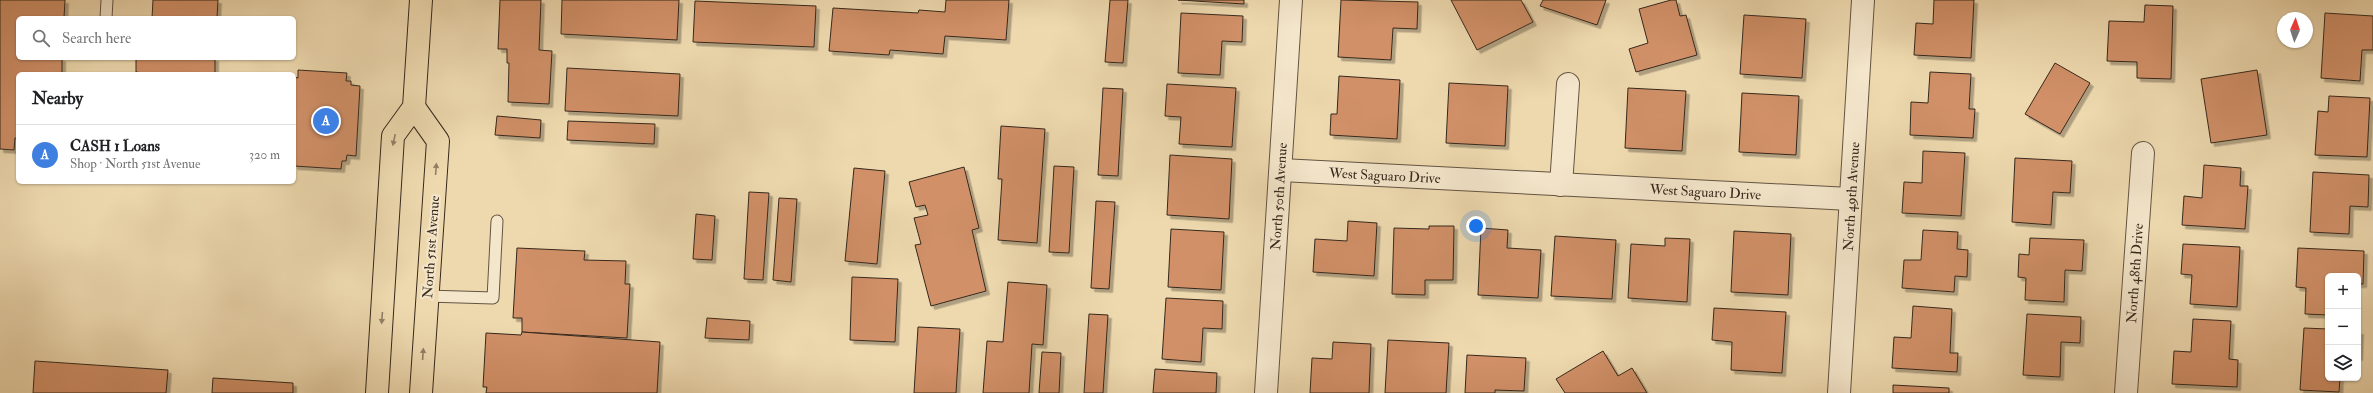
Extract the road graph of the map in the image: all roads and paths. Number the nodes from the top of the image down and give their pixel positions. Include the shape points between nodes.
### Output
1 (107, 0) edge
2 (421, 0) edge
3 (1291, 0) edge
4 (1863, 0) edge
5 (106, 16) edge
6 (1568, 84) dead end
7 (414, 108) junction
8 (2143, 153) dead end
9 (1281, 170) junction
10 (1561, 185) junction
11 (1850, 199) junction
12 (497, 221) dead end
13 (428, 296) junction
14 (377, 393) edge
15 (421, 393) edge
16 (1266, 393) edge
17 (1839, 393) edge
18 (2126, 393) edge

1 - 5 lane
2 - 7 main road
3 - 9 street, North 50th Avenue
4 - 11 street, North 49th Avenue
6 - 10 street
13 -> 7 main road, North 51st Avenue via 438,141
7 -> 14 main road via 393,136
8 - 18 street, North 48th Drive
9 - 10 street, West Saguaro Drive
9 - 16 street, North 50th Avenue
10 - 11 street, West Saguaro Drive
11 - 17 street, North 49th Avenue
12 - 13 lane via 493,298
15 -> 13 main road, North 51st Avenue

